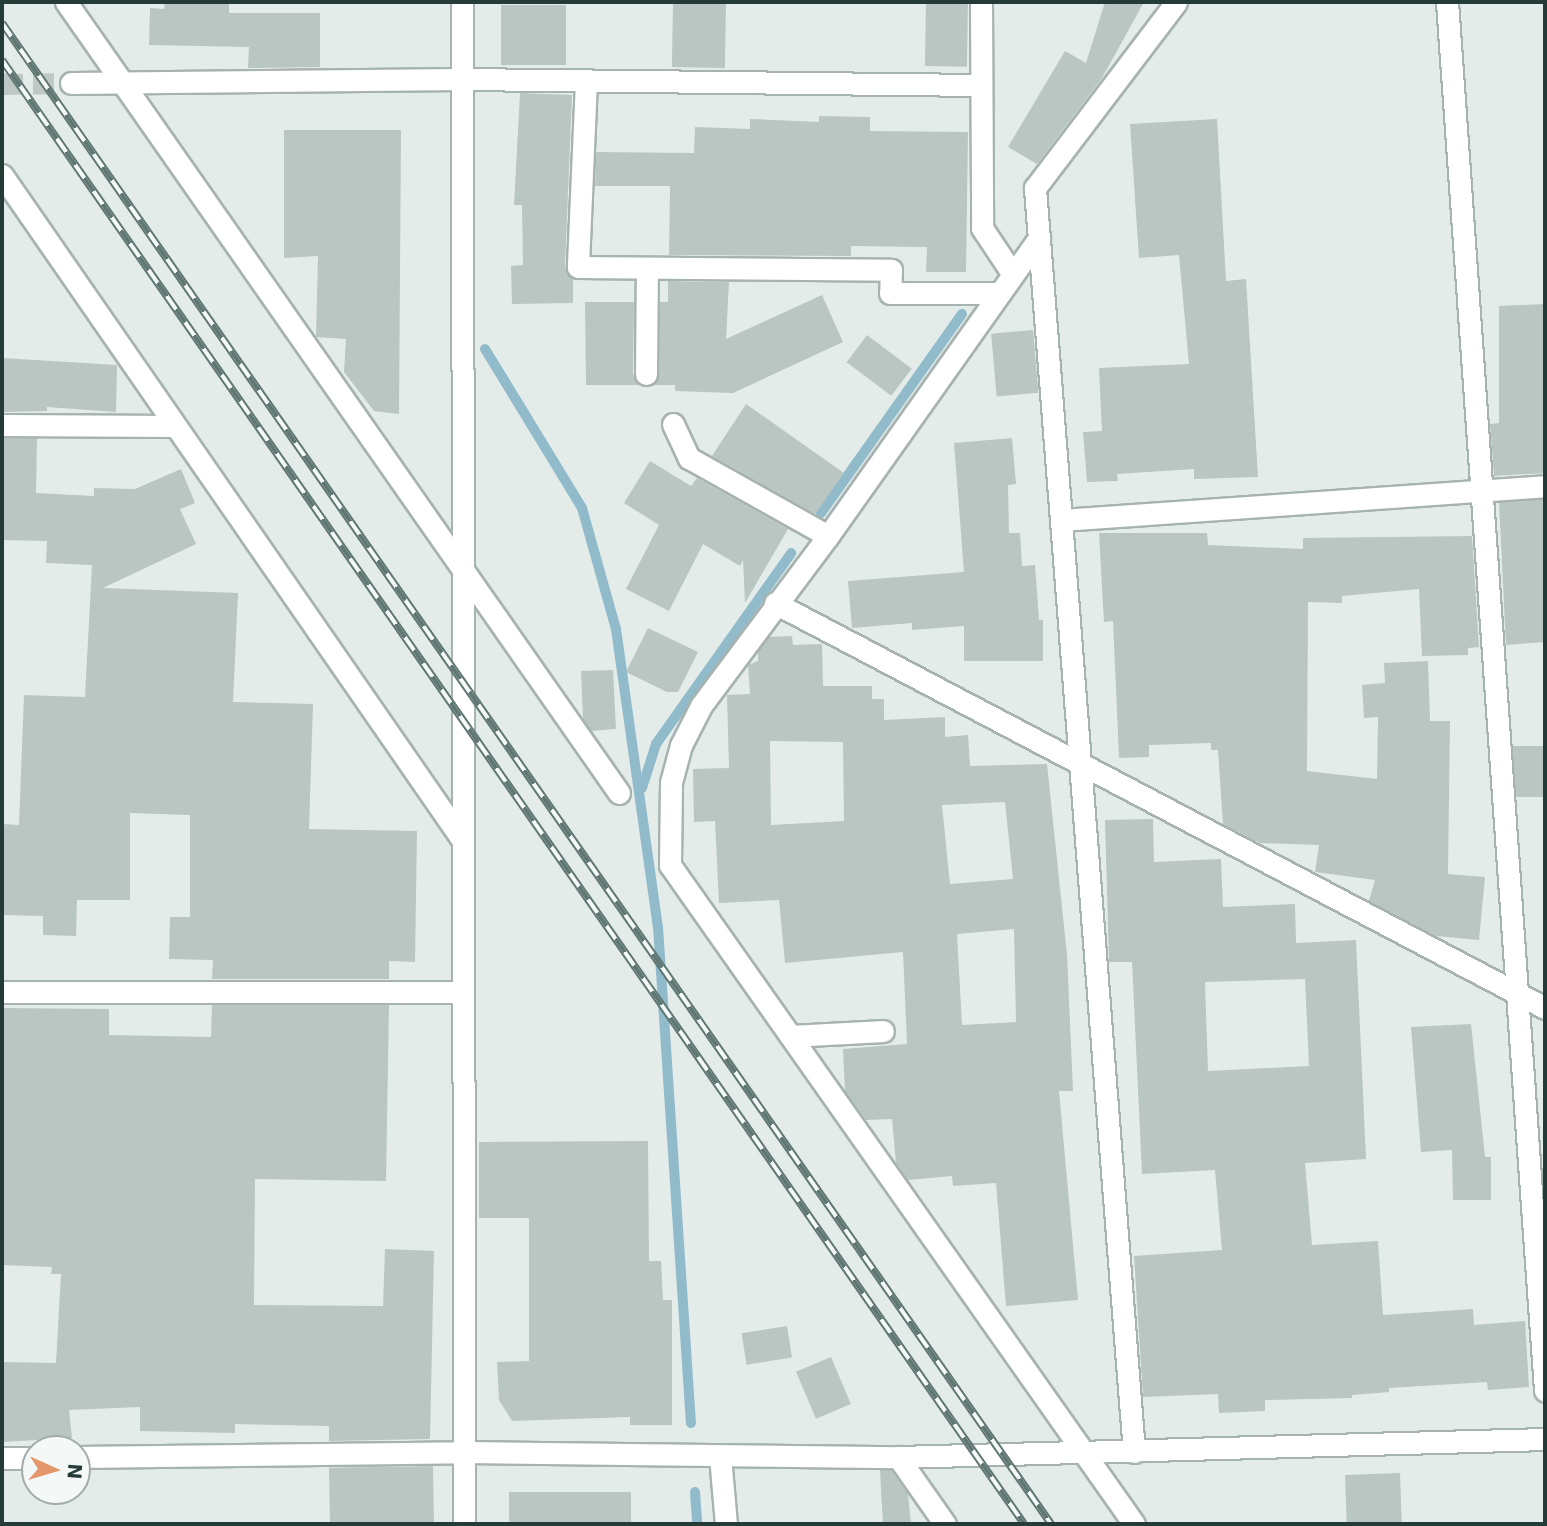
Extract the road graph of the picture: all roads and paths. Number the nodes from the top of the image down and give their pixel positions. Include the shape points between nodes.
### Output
1 (66, 2) edge
2 (462, 2) edge
3 (981, 2) edge
4 (1176, 2) edge
5 (1447, 2) edge
6 (461, 79) junction
7 (586, 81) junction
8 (71, 83) tunnel mouth
9 (124, 83) junction
10 (980, 85) junction
11 (2, 175) edge
12 (1040, 238) junction
13 (647, 268) junction
14 (1012, 274) junction
15 (999, 293) junction
16 (646, 374) dead end
17 (673, 424) dead end
18 (2, 425) edge
19 (173, 426) junction
20 (1545, 486) edge
21 (1480, 491) junction
22 (1061, 520) junction
23 (828, 536) junction
24 (460, 572) junction
25 (775, 603) junction
26 (1080, 765) junction
27 (619, 793) dead end
28 (461, 838) junction
29 (2, 992) edge
30 (462, 992) junction
31 (1514, 992) junction
32 (1545, 1008) edge
33 (883, 1031) dead end
34 (792, 1036) junction
35 (1545, 1391) edge
36 (1545, 1439) edge
37 (465, 1452) junction
38 (1134, 1452) junction
39 (1084, 1454) junction
40 (720, 1456) junction
41 (91, 1457) edge
42 (898, 1457) junction
43 (2, 1458) edge
44 (21, 1458) edge
45 (464, 1524) edge
46 (726, 1524) edge
47 (945, 1524) edge
48 (1134, 1524) edge

1 - 9 street
2 - 6 street
3 - 10 street
4 - 12 street via 1035,188
5 - 21 street
6 - 7 street
6 - 9 street
6 - 24 street
7 - 10 street
7 - 13 street via 578,267
8 - 9 street
9 - 24 street
10 - 14 street via 982,228
11 - 19 street
12 - 14 street
12 - 22 street
13 - 15 street via 891,270 890,293
13 - 16 street
14 - 15 street
15 - 23 street
17 - 23 street via 689,458
18 - 19 street
19 - 28 street
20 - 21 street
21 - 22 street
21 - 31 street
22 - 26 street
23 - 25 street
24 - 27 street
24 - 28 street
25 - 26 street
25 - 34 street via 701,706 681,745 668,817 670,865
26 - 31 street
26 - 38 street
28 - 30 street
29 - 30 street
30 - 37 street
31 - 32 street
31 - 35 street
33 - 34 street
34 - 39 street
36 - 38 street
37 - 40 street
37 - 41 street
37 - 45 street
38 - 39 street
39 - 42 street
39 - 48 street
40 - 42 street
40 - 46 street
42 - 47 street
43 - 44 street

